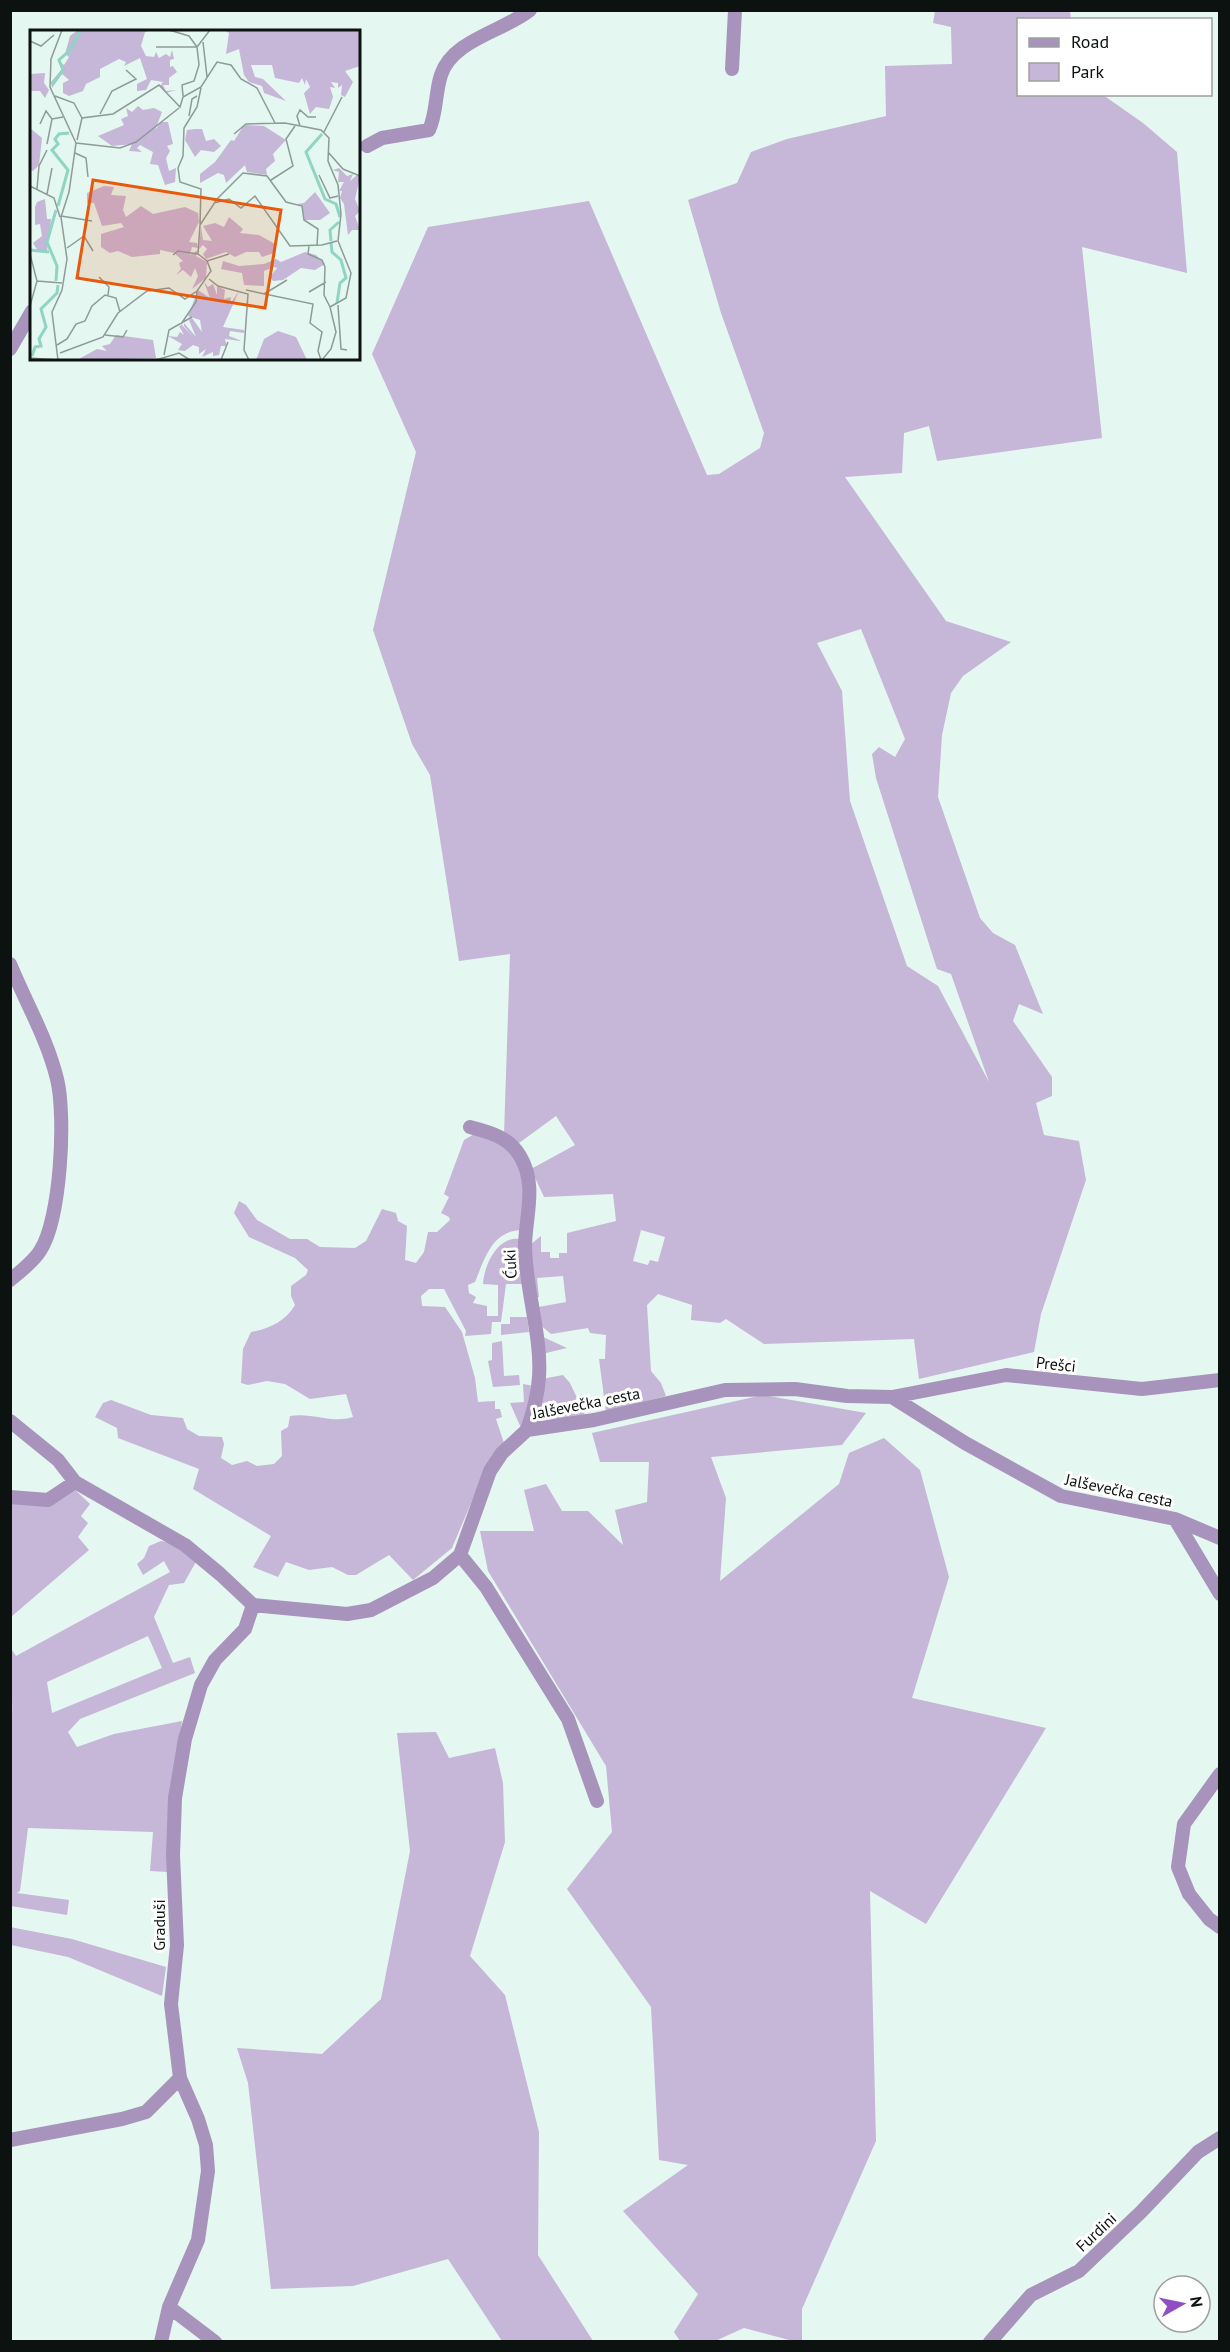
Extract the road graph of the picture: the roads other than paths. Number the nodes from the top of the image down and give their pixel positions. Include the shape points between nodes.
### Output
1 (530, 10) edge
2 (735, 10) edge
3 (732, 69) dead end
4 (367, 146) dead end
5 (30, 314) edge
6 (10, 349) edge
7 (10, 964) edge
8 (470, 1127) dead end
9 (10, 1280) edge
10 (1220, 1380) edge
11 (892, 1396) junction
12 (10, 1421) edge
13 (527, 1430) junction
14 (75, 1482) junction
15 (10, 1497) edge
16 (1175, 1519) junction
17 (1220, 1538) edge
18 (460, 1555) junction
19 (1220, 1594) edge
20 (253, 1605) junction
21 (1220, 1774) edge
22 (597, 1801) dead end
23 (1220, 1927) edge
24 (180, 2078) junction
25 (1220, 2138) edge
26 (10, 2140) edge
27 (169, 2307) junction
28 (161, 2342) edge
29 (215, 2342) edge
30 (990, 2342) edge

1 - 4 street via 450,58 441,75 429,130 382,138
2 - 3 street
5 - 6 street
7 - 9 street via 45,1041 58,1081 61,1141 56,1194 41,1251
8 - 13 street, Ćuki via 510,1144 521,1157 528,1176 527,1274 539,1375
10 - 11 street, Prešci via 1142,1389 1006,1375
11 - 13 street, Jalševečka cesta via 725,1389 594,1420
11 - 16 street, Jalševečka cesta via 965,1443 1061,1496
12 - 14 street via 58,1460
13 - 18 street, Jalševečka cesta via 502,1452 490,1471
14 - 15 street via 48,1500
14 - 20 street via 184,1545
16 - 17 street, Jalševečka cesta
16 - 19 street
18 - 20 street, Jalševečka cesta via 433,1578 371,1610 347,1614
18 - 22 street via 486,1587 568,1719
20 - 24 street, Graduši via 245,1629 211,1666 201,1685 185,1739 175,1798 177,1945 171,2004
21 - 23 street via 1184,1824 1178,1867 1189,1894
24 - 26 street via 146,2112
24 - 27 street, Graduši via 206,2145 208,2171 198,2240
25 - 30 street, Furdini via 1198,2152 1079,2271 1031,2295
27 - 28 street, Graduši
27 - 29 street

